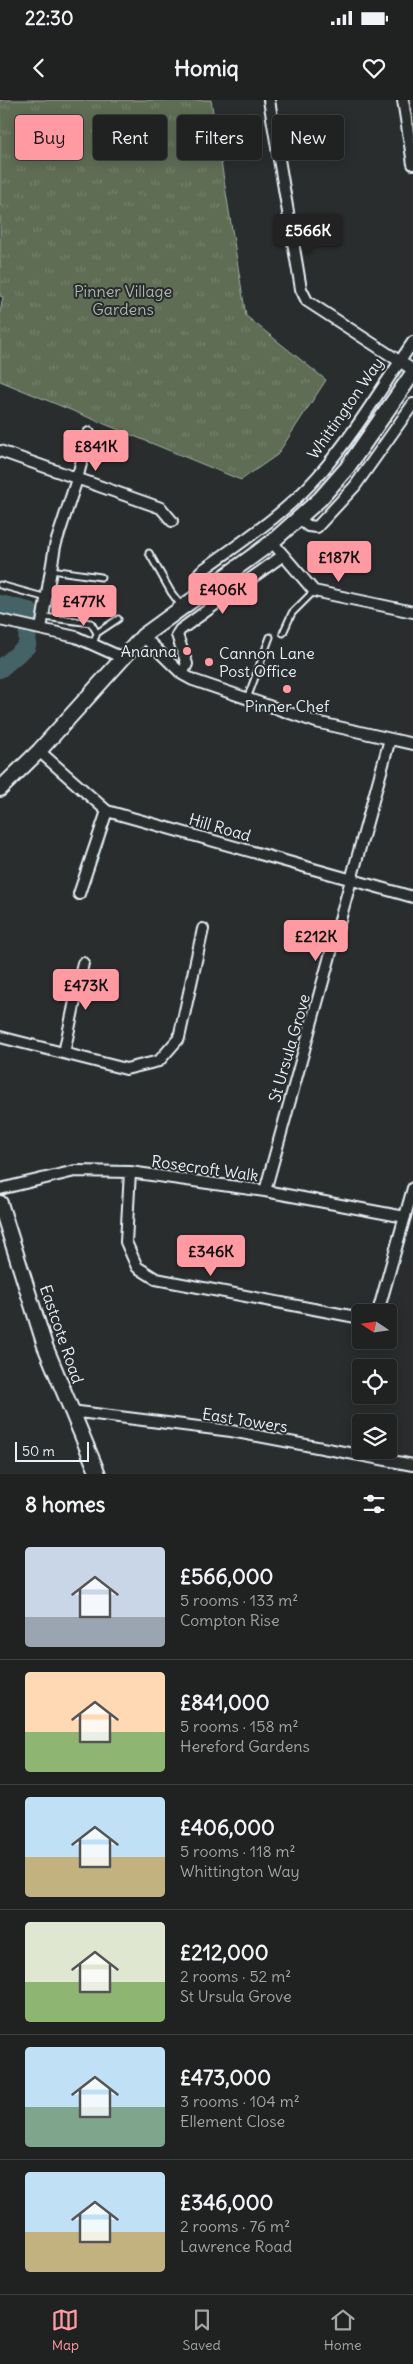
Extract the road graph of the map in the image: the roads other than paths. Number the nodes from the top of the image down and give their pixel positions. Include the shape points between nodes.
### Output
1 (269, 100) edge
2 (403, 100) edge
3 (413, 164) edge
4 (413, 342) edge
5 (400, 362) junction
6 (413, 371) edge
7 (413, 404) edge
8 (89, 433) dead end
9 (0, 451) edge
10 (77, 479) junction
11 (299, 518) junction
12 (172, 521) dead end
13 (272, 542) junction
14 (149, 553) dead end
15 (282, 556) junction
16 (51, 570) junction
17 (101, 577) dead end
18 (0, 585) edge
19 (204, 591) junction
20 (314, 591) junction
21 (47, 598) junction
22 (183, 607) junction
23 (413, 612) edge
24 (44, 617) junction
25 (118, 619) dead end
26 (0, 620) edge
27 (38, 628) junction
28 (97, 633) junction
29 (283, 633) dead end
30 (143, 636) junction
31 (270, 637) dead end
32 (93, 644) junction
33 (123, 658) junction
34 (182, 674) junction
35 (247, 699) junction
36 (390, 739) junction
37 (413, 744) edge
38 (39, 751) junction
39 (0, 789) edge
40 (107, 812) junction
41 (352, 880) junction
42 (78, 894) dead end
43 (413, 897) edge
44 (203, 929) dead end
45 (83, 963) dead end
46 (0, 1036) edge
47 (64, 1053) junction
48 (130, 1172) junction
49 (413, 1188) edge
50 (0, 1189) edge
51 (265, 1192) junction
52 (0, 1203) edge
53 (405, 1218) junction
54 (3, 1223) edge
55 (380, 1304) edge
56 (352, 1316) edge
57 (71, 1411) junction
58 (413, 1465) edge
59 (98, 1474) edge

1 - 5 street via 301,289 307,301
2 - 3 street
4 - 5 street, Whittington Way
5 - 6 street
5 - 19 street, Whittington Way via 318,477 271,520 200,572
6 - 11 street via 347,468
7 - 11 street via 355,486 317,526 308,526
8 - 10 street
9 - 10 street
10 - 12 street via 161,508
10 - 16 street via 55,546
11 - 13 street
13 - 15 street
13 - 19 street
14 - 22 lane
15 - 20 street
15 - 34 street via 180,630 177,635 187,664
16 - 17 lane
16 - 21 street
18 - 21 lane
19 - 22 street
20 - 23 street
20 - 29 lane via 292,613
21 - 24 street
22 - 30 street
24 - 27 street
24 - 28 lane via 91,624
25 - 28 lane
26 - 27 street
27 - 32 street
28 - 32 lane
30 - 33 street
30 - 34 street
31 - 35 lane
32 - 33 street
33 - 38 street
34 - 35 street
35 - 36 street via 316,722
36 - 37 street
36 - 41 street, St Ursula Grove
38 - 39 street
38 - 40 street, Hill Road
40 - 41 street, Hill Road
40 - 42 street
41 - 43 street, Hill Road
41 - 51 street, St Ursula Grove
44 - 47 street via 179,1038 159,1061 126,1069
45 - 47 street
46 - 47 street
48 - 50 street, Rosecroft Walk via 75,1171
48 - 51 street, Rosecroft Walk
48 - 56 street via 126,1242 138,1267 156,1279
49 - 53 street
51 - 53 street, Rosecroft Walk
52 - 54 street, Eastcote Road
53 - 55 street
54 - 57 street, Eastcote Road
57 - 58 street, East Towers via 231,1432
57 - 59 street, Eastcote Road

